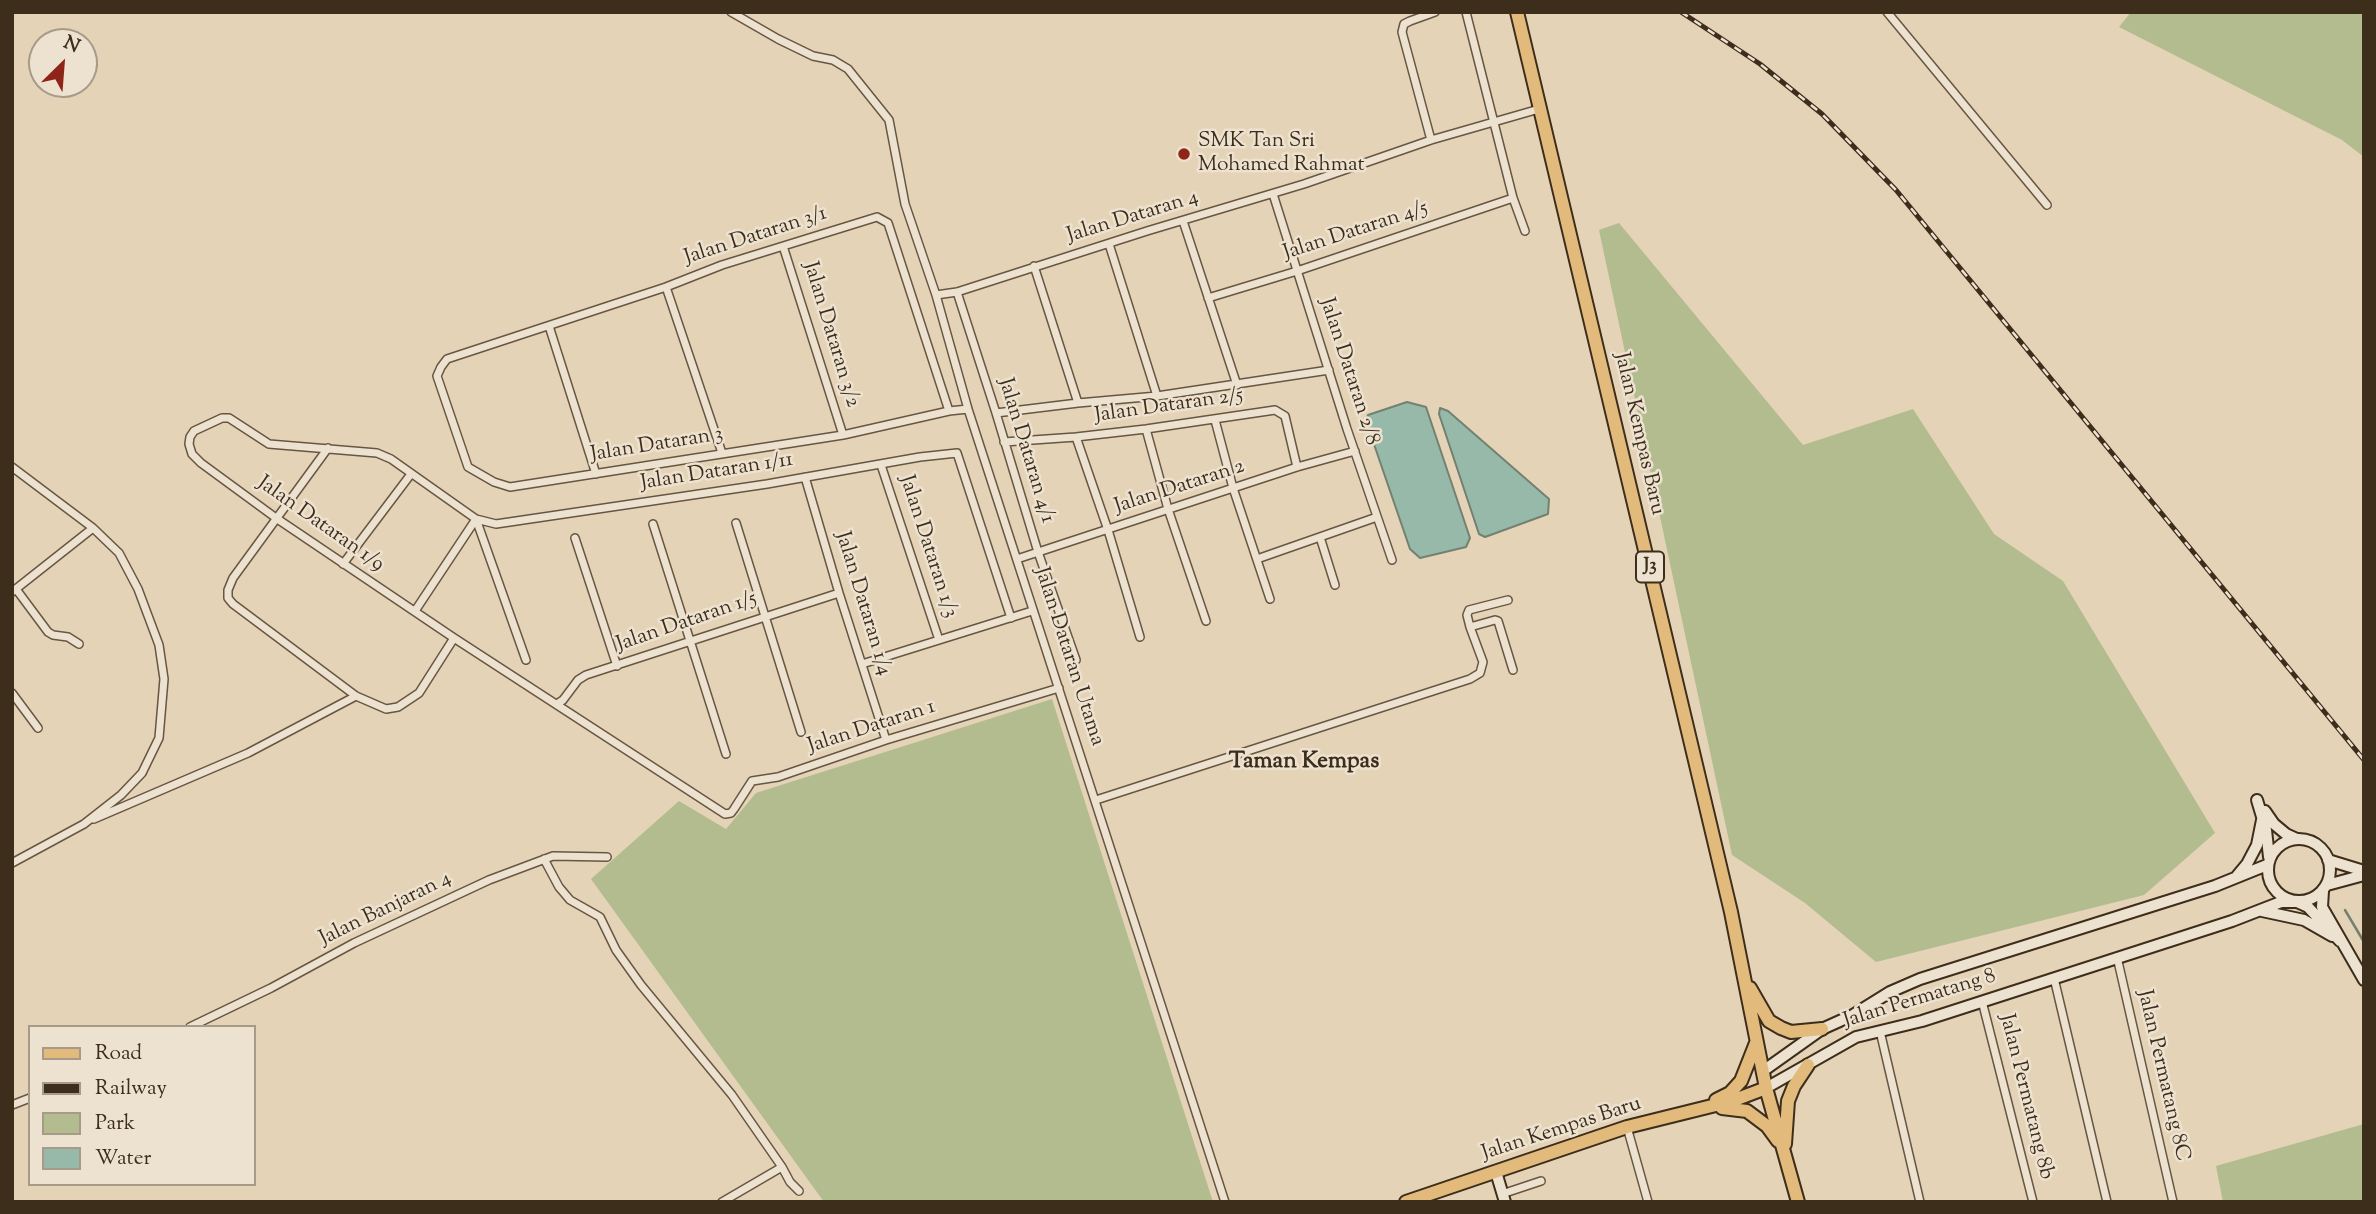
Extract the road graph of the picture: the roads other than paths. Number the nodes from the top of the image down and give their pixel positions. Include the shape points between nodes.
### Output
1 (731, 12) edge
2 (1435, 12) edge
3 (1466, 12) edge
4 (1517, 12) edge
5 (1887, 12) edge
6 (1539, 109) junction
7 (1494, 122) junction
8 (1431, 140) junction
9 (1273, 194) junction
10 (1513, 198) junction
11 (2048, 205) dead end
12 (1183, 220) junction
13 (1525, 231) dead end
14 (1109, 244) junction
15 (783, 246) junction
16 (1034, 266) junction
17 (1297, 271) junction
18 (666, 287) junction
19 (957, 292) junction
20 (936, 295) junction
21 (1208, 298) junction
22 (549, 326) junction
23 (447, 359) joint
24 (1329, 370) junction
25 (1237, 386) junction
26 (1157, 396) junction
27 (1078, 403) junction
28 (968, 409) junction
29 (949, 411) junction
30 (996, 413) junction
31 (1215, 419) junction
32 (1146, 429) junction
33 (842, 435) junction
34 (1076, 437) junction
35 (1004, 442) junction
36 (328, 448) junction
37 (1355, 451) junction
38 (722, 453) junction
39 (881, 465) junction
40 (12, 467) edge
41 (1297, 467) junction
42 (411, 474) junction
43 (596, 474) junction
44 (805, 477) junction
45 (1233, 488) junction
46 (1168, 509) junction
47 (1377, 517) junction
48 (276, 518) junction
49 (476, 519) junction
50 (736, 523) dead end
51 (653, 524) dead end
52 (93, 528) junction
53 (1108, 530) junction
54 (1320, 537) junction
55 (575, 538) dead end
56 (1038, 552) junction
57 (1017, 559) junction
58 (1257, 559) junction
59 (1392, 560) dead end
60 (343, 564) junction
61 (1335, 585) dead end
62 (14, 590) edge
63 (839, 593) junction
64 (1270, 599) dead end
65 (1508, 600) dead end
66 (415, 611) junction
67 (1032, 611) junction
68 (766, 615) junction
69 (1011, 618) junction
70 (1206, 621) dead end
71 (1470, 626) junction
72 (1140, 637) dead end
73 (454, 638) junction
74 (691, 640) junction
75 (939, 640) junction
76 (79, 644) dead end
77 (526, 660) dead end
78 (1076, 660) dead end
79 (862, 664) junction
80 (617, 666) junction
81 (1513, 670) dead end
82 (1059, 688) junction
83 (12, 693) edge
84 (356, 696) junction
85 (557, 704) junction
86 (38, 728) dead end
87 (802, 732) dead end
88 (887, 740) junction
89 (726, 754) dead end
90 (1097, 800) junction
91 (712, 808) joint
92 (2263, 815) junction
93 (85, 824) junction
94 (2297, 839) junction
95 (607, 857) dead end
96 (544, 859) junction
97 (2328, 860) junction
98 (2268, 862) junction
99 (12, 863) edge
100 (2364, 873) edge
101 (2235, 878) junction
102 (2325, 888) junction
103 (2297, 902) junction
104 (2259, 911) junction
105 (2340, 941) junction
106 (2117, 957) junction
107 (1745, 978) junction
108 (2054, 978) junction
109 (2364, 980) edge
110 (1982, 1001) junction
111 (194, 1025) edge
112 (1822, 1030) junction
113 (1880, 1031) junction
114 (1757, 1038) junction
115 (1808, 1065) junction
116 (1763, 1071) junction
117 (1766, 1088) junction
118 (1732, 1101) junction
119 (1700, 1108) junction
120 (1627, 1127) junction
121 (1784, 1151) junction
122 (782, 1167) junction
123 (1496, 1172) junction
124 (1541, 1181) dead end
125 (799, 1191) dead end
126 (1504, 1198) edge
127 (1410, 1201) edge
128 (722, 1202) edge
129 (1225, 1202) edge
130 (1648, 1202) edge
131 (1798, 1202) edge
132 (1920, 1202) edge
133 (2033, 1202) edge
134 (2107, 1202) edge
135 (2173, 1202) edge

1 - 20 street, Jalan Dataran Utama via 790,45 848,69 889,120 905,204
2 - 8 street via 1404,24 1402,32
3 - 7 street
4 - 6 main road, Jalan Kempas Baru / J3
5 - 11 street
6 - 7 street, Jalan Dataran 4
6 - 107 main road, Jalan Kempas Baru / J3
7 - 8 street, Jalan Dataran 4
7 - 10 street
8 - 9 street, Jalan Dataran 4
9 - 12 street, Jalan Dataran 4
9 - 17 street, Jalan Dataran 2/8
10 - 13 street
10 - 17 street, Jalan Dataran 4/5
12 - 14 street, Jalan Dataran 4
12 - 21 street
14 - 16 street, Jalan Dataran 4
14 - 26 street
15 - 18 street, Jalan Dataran 3/1
15 - 29 street, Jalan Dataran 3/1 via 877,218 888,223
15 - 33 street, Jalan Dataran 3/2
16 - 19 street, Jalan Dataran 4
16 - 27 street
17 - 21 street, Jalan Dataran 4/5
17 - 24 street, Jalan Dataran 2/8
18 - 22 street, Jalan Dataran 3/1
18 - 38 street
19 - 20 street, Jalan Dataran 4
19 - 30 street, Jalan Dataran 4/1
20 - 28 street, Jalan Dataran Utama
21 - 25 street
22 - 23 street, Jalan Dataran 3/1
22 - 43 street
23 - 43 street, Jalan Dataran 3 via 437,376 439,388 468,467 510,487
24 - 25 street
24 - 37 street, Jalan Dataran 2/8
25 - 26 street
26 - 27 street
27 - 30 street
28 - 29 street, Jalan Dataran 3
28 - 57 street, Jalan Dataran Utama
29 - 33 street, Jalan Dataran 3
30 - 35 street, Jalan Dataran 4/1
31 - 32 street, Jalan Dataran 2/5
31 - 41 street, Jalan Dataran 2/5 via 1280,412 1285,416
31 - 45 street
32 - 34 street, Jalan Dataran 2/5
32 - 46 street
33 - 38 street, Jalan Dataran 3
34 - 35 street, Jalan Dataran 2/5
34 - 53 street
35 - 56 street, Jalan Dataran 4/1
36 - 42 street, Jalan Dataran 1/9 via 377,453
36 - 48 street
36 - 48 street, Jalan Dataran 1/9 via 268,443 229,418 194,431 189,444 192,454
37 - 41 street, Jalan Dataran 2
37 - 47 street, Jalan Dataran 2/8
38 - 43 street, Jalan Dataran 3
39 - 44 street, Jalan Dataran 1/11
39 - 69 street, Jalan Dataran 1/11 via 957,453
39 - 75 street, Jalan Dataran 1/3
40 - 52 street
41 - 45 street, Jalan Dataran 2
42 - 49 street, Jalan Dataran 1/9
42 - 60 street
44 - 49 street, Jalan Dataran 1/11 via 496,524
44 - 63 street, Jalan Dataran 1/4
45 - 46 street, Jalan Dataran 2
45 - 58 street
46 - 53 street, Jalan Dataran 2
46 - 70 street
47 - 54 street
47 - 59 street, Jalan Dataran 2/8
48 - 60 street, Jalan Dataran 1/9
48 - 84 street via 233,578 228,598
49 - 66 street
49 - 77 street
50 - 68 street
51 - 74 street
52 - 62 street
52 - 93 street via 130,570 159,645 164,679 159,738 142,773
53 - 56 street, Jalan Dataran 2
53 - 72 street
54 - 58 street
54 - 61 street
55 - 80 street
56 - 57 street, Jalan Dataran 2
56 - 78 street, Jalan Dataran 4/1
57 - 67 street, Jalan Dataran Utama
58 - 64 street
60 - 66 street, Jalan Dataran 1/9
62 - 76 street via 48,632
63 - 68 street, Jalan Dataran 1/5
63 - 79 street, Jalan Dataran 1/4
65 - 71 street via 1469,610
66 - 73 street, Jalan Dataran 1/9
67 - 69 street
67 - 82 street, Jalan Dataran Utama
68 - 74 street, Jalan Dataran 1/5
68 - 87 street
69 - 75 street
71 - 81 street via 1498,621
71 - 90 street via 1483,662 1480,673 1470,679
73 - 84 street via 419,693 408,702 386,709
73 - 85 street, Jalan Dataran 1/9
74 - 80 street, Jalan Dataran 1/5
74 - 89 street
75 - 79 street
79 - 88 street, Jalan Dataran 1/4
80 - 85 street, Jalan Dataran 1/5 via 578,680
82 - 88 street, Jalan Dataran 1
82 - 90 street, Jalan Dataran Utama
83 - 86 street
84 - 93 street via 248,753
85 - 91 street, Jalan Dataran 1/9
88 - 91 street, Jalan Dataran 1 via 778,777 752,781 731,813
90 - 129 street, Jalan Dataran Utama
92 - 94 street via 2258,800 2274,824
92 - 98 street
92 - 101 street via 2257,845
93 - 99 street
94 - 97 street via 2316,844
94 - 98 street via 2280,845
95 - 96 street, Jalan Banjaran 4
96 - 111 street, Jalan Banjaran 4 via 368,936
96 - 122 street via 570,900 600,918 616,950 732,1095
97 - 100 street
97 - 102 street
98 - 101 street
98 - 103 street via 2274,890
100 - 102 street
101 - 112 street via 1920,979
102 - 103 street via 2315,897
102 - 105 street via 2322,907
103 - 104 street, Jalan Permatang 8 via 2281,902
103 - 105 street via 2308,907
104 - 105 street via 2304,920
104 - 106 street, Jalan Permatang 8
105 - 109 street
106 - 108 street, Jalan Permatang 8
106 - 135 street, Jalan Permatang 8C
107 - 112 main road via 1769,1021 1791,1032
107 - 114 main road, Jalan Kempas Baru / J3
108 - 110 street, Jalan Permatang 8
108 - 134 street
110 - 113 street, Jalan Permatang 8
110 - 133 street, Jalan Permatang 8b
112 - 116 street
113 - 115 street, Jalan Permatang 8 via 1856,1037
113 - 132 street
114 - 116 main road, Jalan Kempas Baru / J3
114 - 119 main road via 1741,1082
115 - 117 street, Jalan Permatang 8
115 - 121 main road via 1788,1101
116 - 117 main road, Jalan Kempas Baru / J3
116 - 118 main road
117 - 118 main road, Jalan Kempas Baru
117 - 121 main road, Jalan Kempas Baru / J3
118 - 119 main road, Jalan Kempas Baru
119 - 120 main road, Jalan Kempas Baru
119 - 121 main road via 1747,1111 1767,1126
120 - 123 main road, Jalan Kempas Baru
120 - 130 street
121 - 131 main road, Jalan Kempas Baru / J3
122 - 125 street
122 - 128 street
123 - 126 street
123 - 127 main road, Jalan Kempas Baru
124 - 126 street

